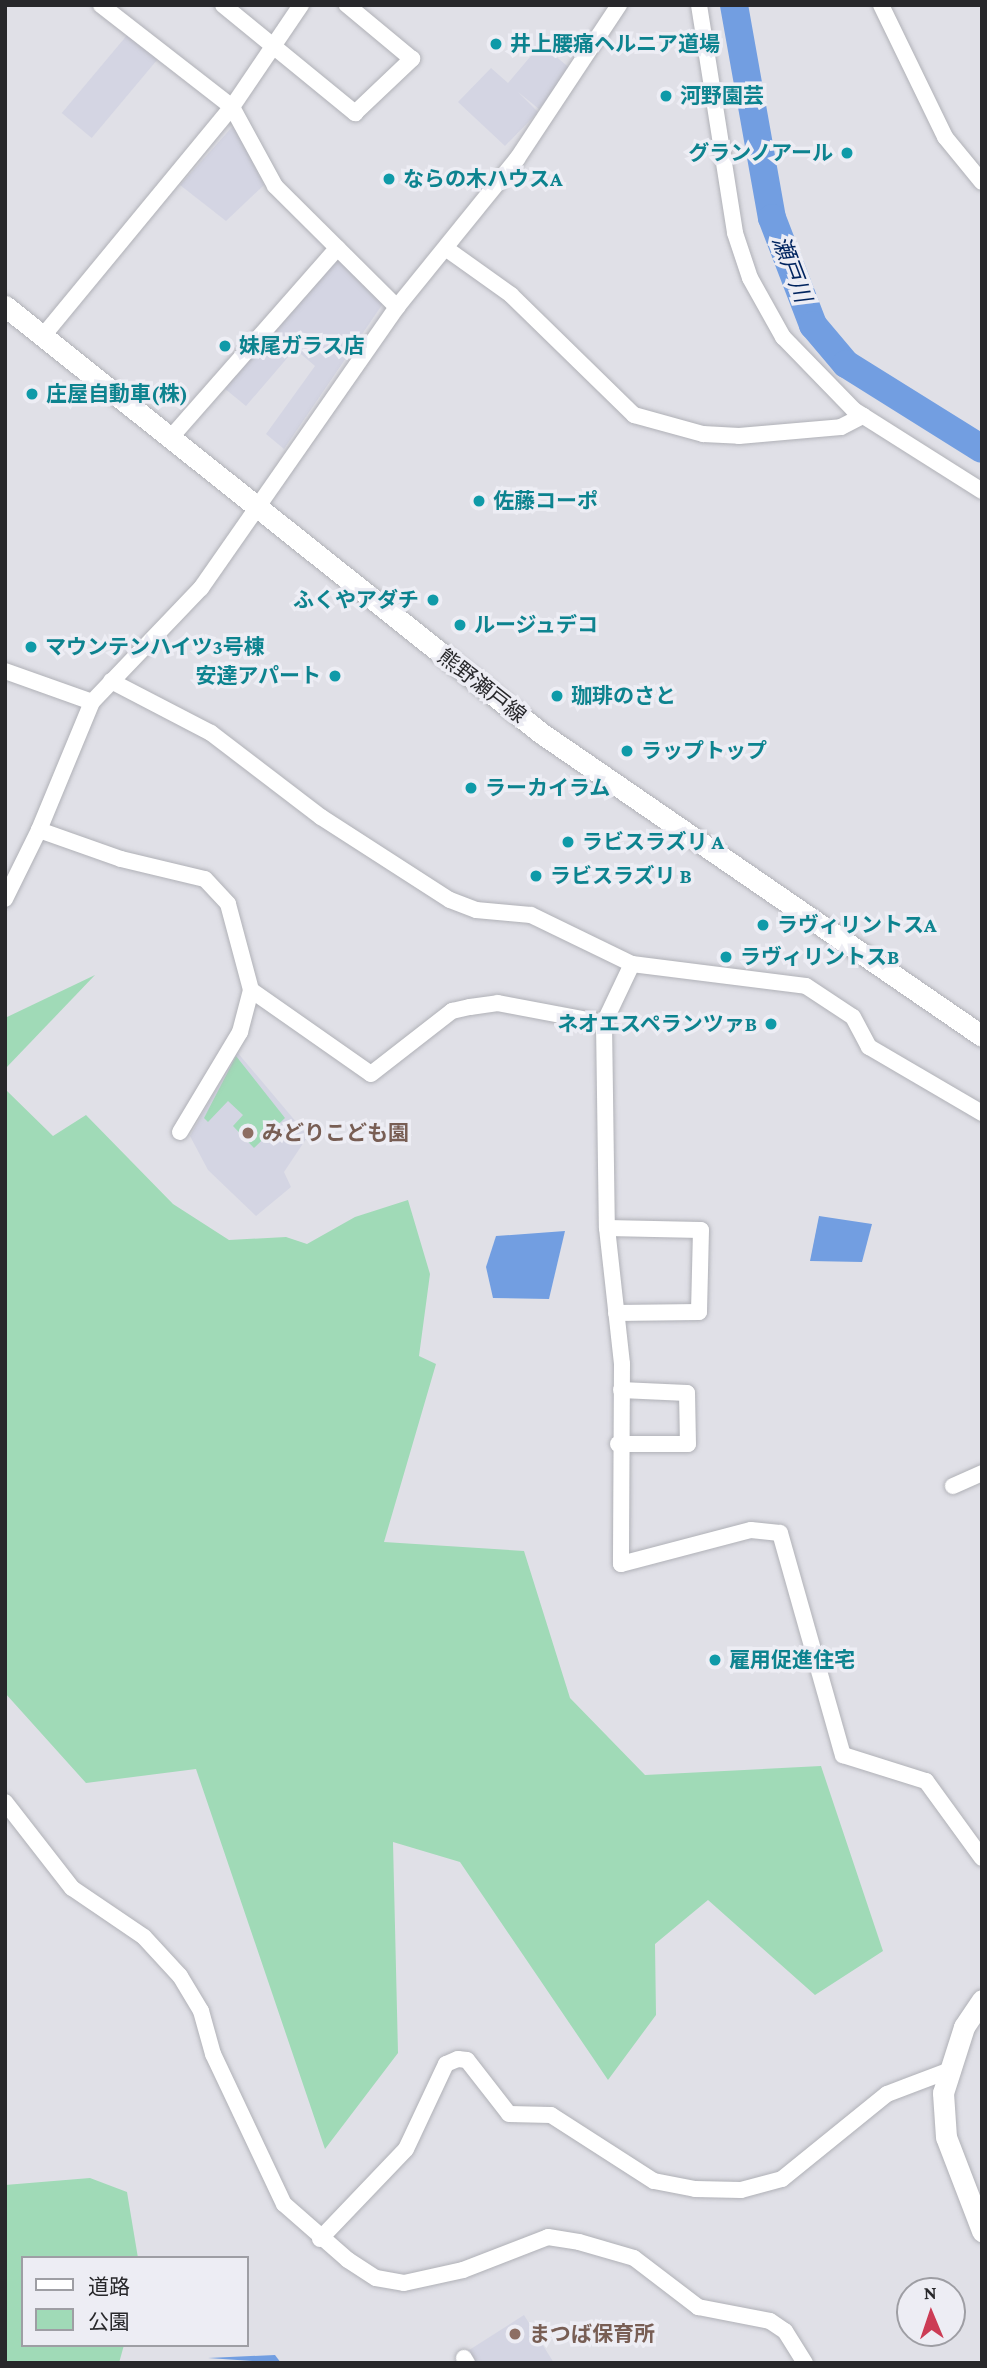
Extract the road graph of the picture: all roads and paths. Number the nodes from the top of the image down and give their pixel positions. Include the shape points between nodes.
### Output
1 (101, 5) edge
2 (223, 5) edge
3 (301, 5) edge
4 (347, 5) edge
5 (619, 5) edge
6 (699, 5) edge
7 (881, 5) edge
8 (275, 47) junction
9 (232, 107) junction
10 (982, 181) edge
11 (337, 248) junction
12 (448, 250) junction
13 (5, 306) edge
14 (397, 307) junction
15 (43, 336) junction
16 (863, 416) junction
17 (173, 435) junction
18 (982, 491) edge
19 (256, 506) junction
20 (5, 671) edge
21 (111, 681) junction
22 (92, 702) junction
23 (38, 830) junction
24 (5, 899) edge
25 (632, 964) junction
26 (251, 990) junction
27 (604, 1023) junction
28 (982, 1036) edge
29 (982, 1113) edge
30 (180, 1132) dead end
31 (607, 1228) junction
32 (616, 1313) junction
33 (621, 1390) junction
34 (618, 1444) junction
35 (982, 1473) edge
36 (953, 1486) dead end
37 (5, 1802) edge
38 (982, 1858) edge
39 (982, 2000) edge
40 (945, 2072) junction
41 (982, 2231) edge
42 (320, 2238) junction
43 (805, 2363) edge

1 - 9 street
2 - 8 street
3 - 8 street
4 - 8 street via 412,59 355,113
5 - 12 street via 597,47
6 - 16 street via 735,233 750,278 783,337
7 - 10 street via 945,137
8 - 9 street
9 - 11 street via 275,186
9 - 15 street
11 - 14 street
11 - 17 street
12 - 14 street
12 - 16 street via 511,295 634,415 733,436 841,428
13 - 15 main road, 熊野瀬戸線
14 - 19 street
15 - 17 main road, 熊野瀬戸線
16 - 18 street
17 - 19 main road, 熊野瀬戸線
19 - 21 street via 201,588
19 - 28 main road, 熊野瀬戸線 via 541,733
20 - 22 street
21 - 22 street
21 - 25 street via 211,733 321,817 450,900 477,911 531,915
22 - 23 street
23 - 24 street
23 - 26 street via 121,859 205,879 228,904
25 - 27 street
25 - 29 street via 806,986 853,1017 869,1047
26 - 27 street via 371,1074 452,1011 470,1007 498,1003
26 - 30 street via 240,1032
27 - 31 street
31 - 32 street
31 - 32 street via 701,1230 699,1312
32 - 33 street
33 - 34 street
33 - 34 street via 687,1393 688,1444
34 - 38 street via 621,1564 751,1530 780,1532 843,1755 926,1782
35 - 36 street
37 - 42 street via 72,1888 144,1937 180,1976 284,2204
39 - 40 main road
40 - 41 main road via 946,2137
40 - 42 street via 887,2094 782,2179 718,2189 654,2181 551,2115 509,2114 467,2060 458,2059 446,2064 406,2149
42 - 43 street via 393,2283 463,2270 548,2237 579,2242 634,2258 698,2306 770,2321 785,2330

